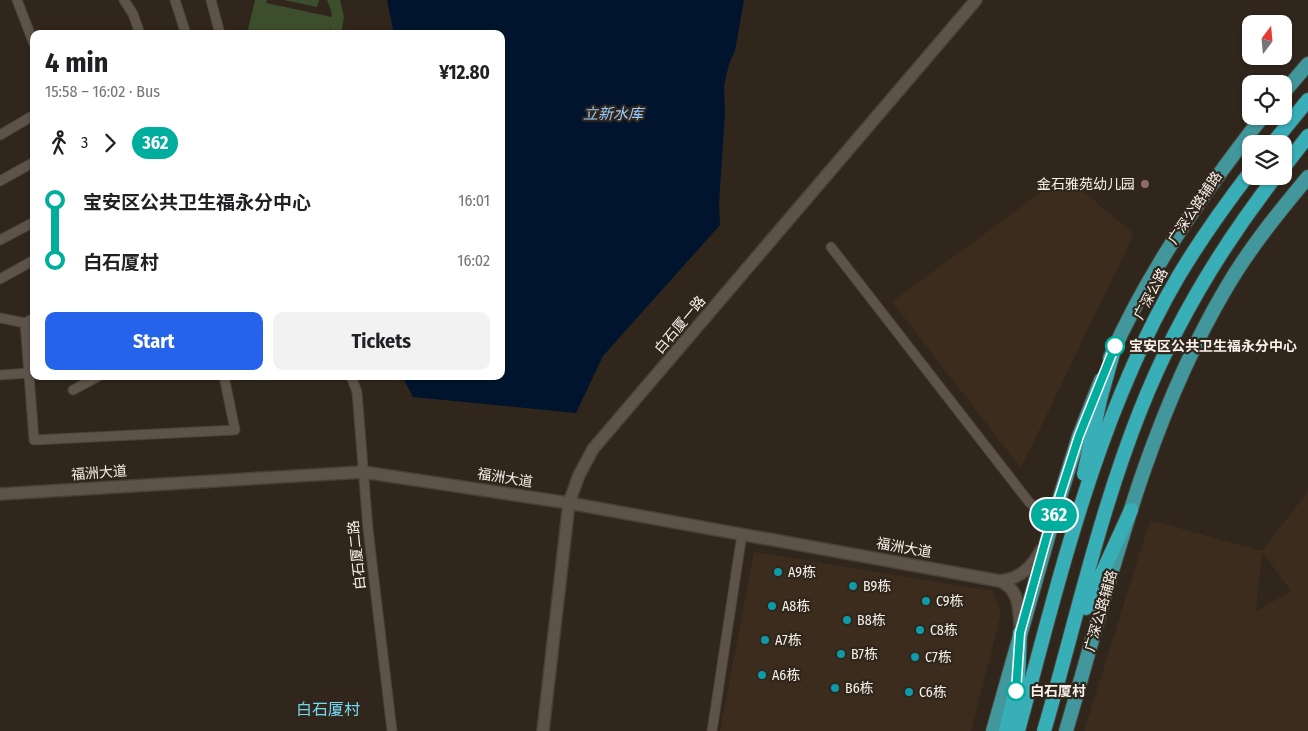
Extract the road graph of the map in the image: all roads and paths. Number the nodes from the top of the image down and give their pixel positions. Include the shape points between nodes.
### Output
1 (17, 0) edge
2 (124, 0) edge
3 (175, 0) edge
4 (211, 0) edge
5 (976, 0) edge
6 (139, 30) edge
7 (185, 30) edge
8 (219, 30) edge
9 (30, 34) edge
10 (1308, 64) edge
11 (1292, 83) edge
12 (1308, 100) edge
13 (30, 117) edge
14 (1256, 125) edge
15 (0, 135) edge
16 (1279, 135) edge
17 (1308, 136) edge
18 (1292, 157) edge
19 (30, 164) edge
20 (1308, 177) edge
21 (0, 181) edge
22 (1242, 183) edge
23 (1270, 185) edge
24 (30, 224) edge
25 (0, 240) edge
26 (831, 247) dead end
27 (30, 262) edge
28 (0, 279) edge
29 (0, 318) edge
30 (30, 320) edge
31 (25, 323) junction
32 (1115, 346) junction
33 (30, 364) edge
34 (30, 372) edge
35 (0, 375) edge
36 (31, 380) edge
37 (92, 380) edge
38 (225, 380) edge
39 (352, 380) edge
40 (73, 390) dead end
41 (363, 472) junction
42 (0, 494) edge
43 (569, 503) junction
44 (1131, 510) junction
45 (1054, 516) junction
46 (742, 534) junction
47 (1046, 539) junction
48 (1070, 540) junction
49 (1000, 581) junction
50 (1020, 633) junction
51 (1069, 645) junction
52 (392, 731) edge
53 (543, 731) edge
54 (712, 731) edge
55 (993, 731) edge
56 (1006, 731) edge
57 (1018, 731) edge
58 (1044, 731) edge
59 (1066, 731) edge

1 - 9 street
2 - 6 street via 134,14
3 - 7 street
4 - 8 street
5 - 43 street, 白石厦一路 via 593,449
10 - 11 main road
12 - 16 highway
13 - 15 street
14 - 32 main road, 广深公路辅路 via 1174,237
17 - 18 highway
19 - 21 street
20 - 44 main road, 广深公路辅路 via 1250,251 1225,290 1168,405
22 - 48 highway, 广深公路 via 1207,231 1156,318 1113,414
23 - 51 highway via 1191,303 1155,375 1110,499
24 - 25 street
26 - 45 street via 1029,502 1041,512
27 - 28 street
29 - 31 street
30 - 31 street
31 - 33 street
32 - 45 main road, 广深公路辅路 via 1079,436
32 - 48 highway via 1094,425
34 - 35 street
36 - 38 street via 34,440 235,430
37 - 40 street
39 - 41 street, 白石厦二路 via 357,392
41 - 42 street, 福洲大道
41 - 43 street, 福洲大道
41 - 52 street, 白石厦二路
43 - 46 street, 福洲大道
43 - 53 street, 白石厦一路
44 - 51 highway
44 - 59 main road, 广深公路辅路
45 - 47 main road, 广深公路辅路
46 - 49 street, 福洲大道
46 - 54 street
47 - 49 street via 1030,567 1015,578
47 - 50 main road, 广深公路辅路
48 - 57 highway, 广深公路
49 - 50 street via 1007,584 1016,596
50 - 55 main road, 广深公路辅路
50 - 56 highway via 1018,681
51 - 58 highway

